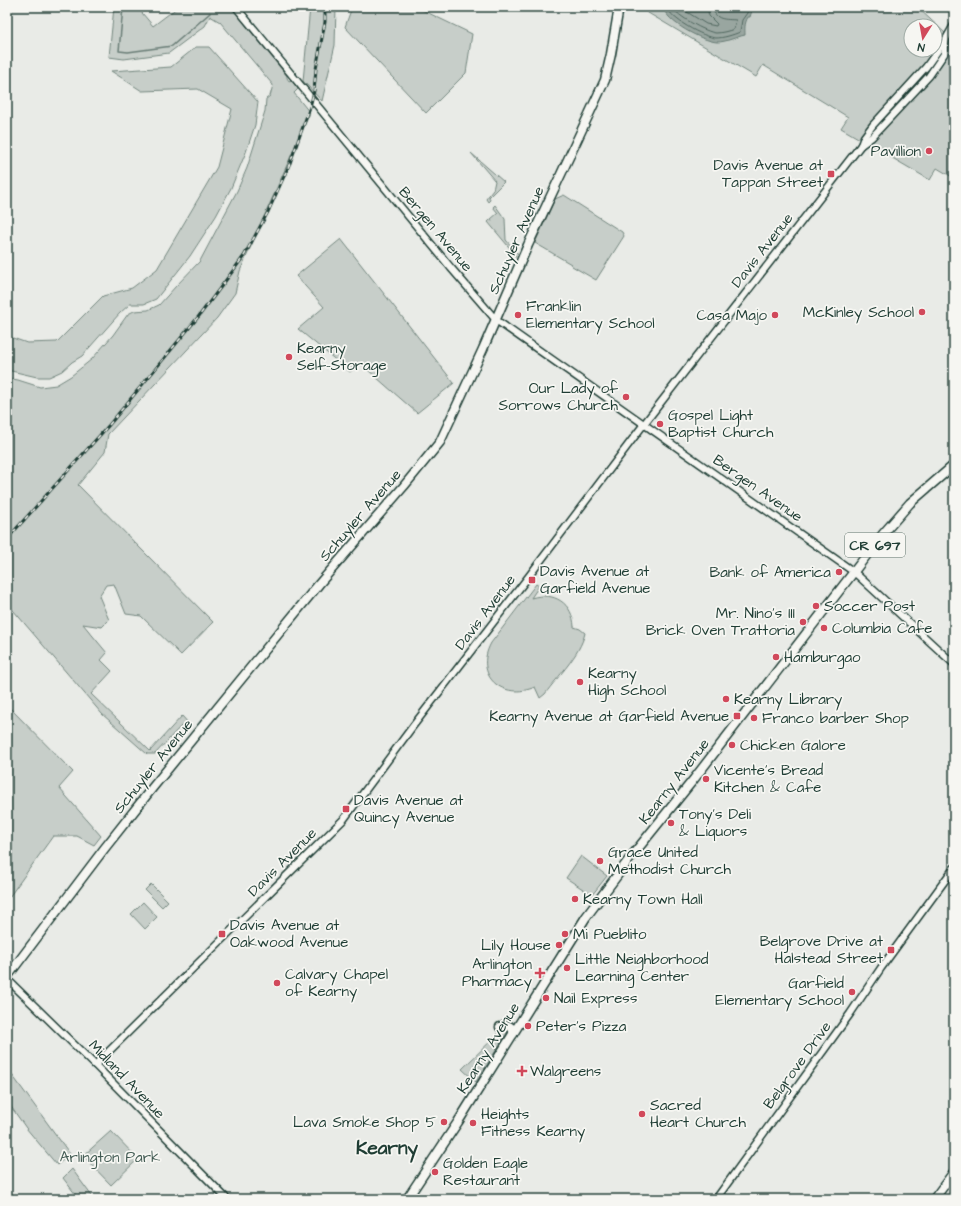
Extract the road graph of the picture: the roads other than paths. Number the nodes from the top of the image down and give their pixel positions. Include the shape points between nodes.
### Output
1 (236, 7) edge
2 (619, 7) edge
3 (954, 25) edge
4 (496, 320) junction
5 (644, 424) junction
6 (954, 465) edge
7 (854, 572) junction
8 (954, 664) edge
9 (954, 868) edge
10 (7, 978) edge
11 (500, 1027) dead end
12 (513, 1034) junction
13 (95, 1065) junction
14 (954, 1172) edge
15 (227, 1199) edge
16 (407, 1199) edge
17 (716, 1199) edge
18 (934, 1199) edge

1 - 4 street, Bergen Avenue
2 - 4 main road, Schuyler Avenue via 605,80
3 - 5 street, Davis Avenue via 946,39 944,54 929,76 872,137 861,145
4 - 5 street, Bergen Avenue
4 - 10 main road, Schuyler Avenue via 436,448 319,584 153,787
5 - 7 street, Bergen Avenue
5 - 13 street, Davis Avenue via 344,820
6 - 7 main road, Kearny Avenue / CR 697 via 906,507
7 - 8 street, Bergen Avenue
7 - 12 main road, Kearny Avenue / CR 697 via 591,911
9 - 17 street, Belgrove Drive
10 - 13 street, Midland Avenue
11 - 12 main road via 509,1026 513,1029
12 - 16 main road, Kearny Avenue / CR 697
13 - 15 street, Midland Avenue
14 - 18 main road

